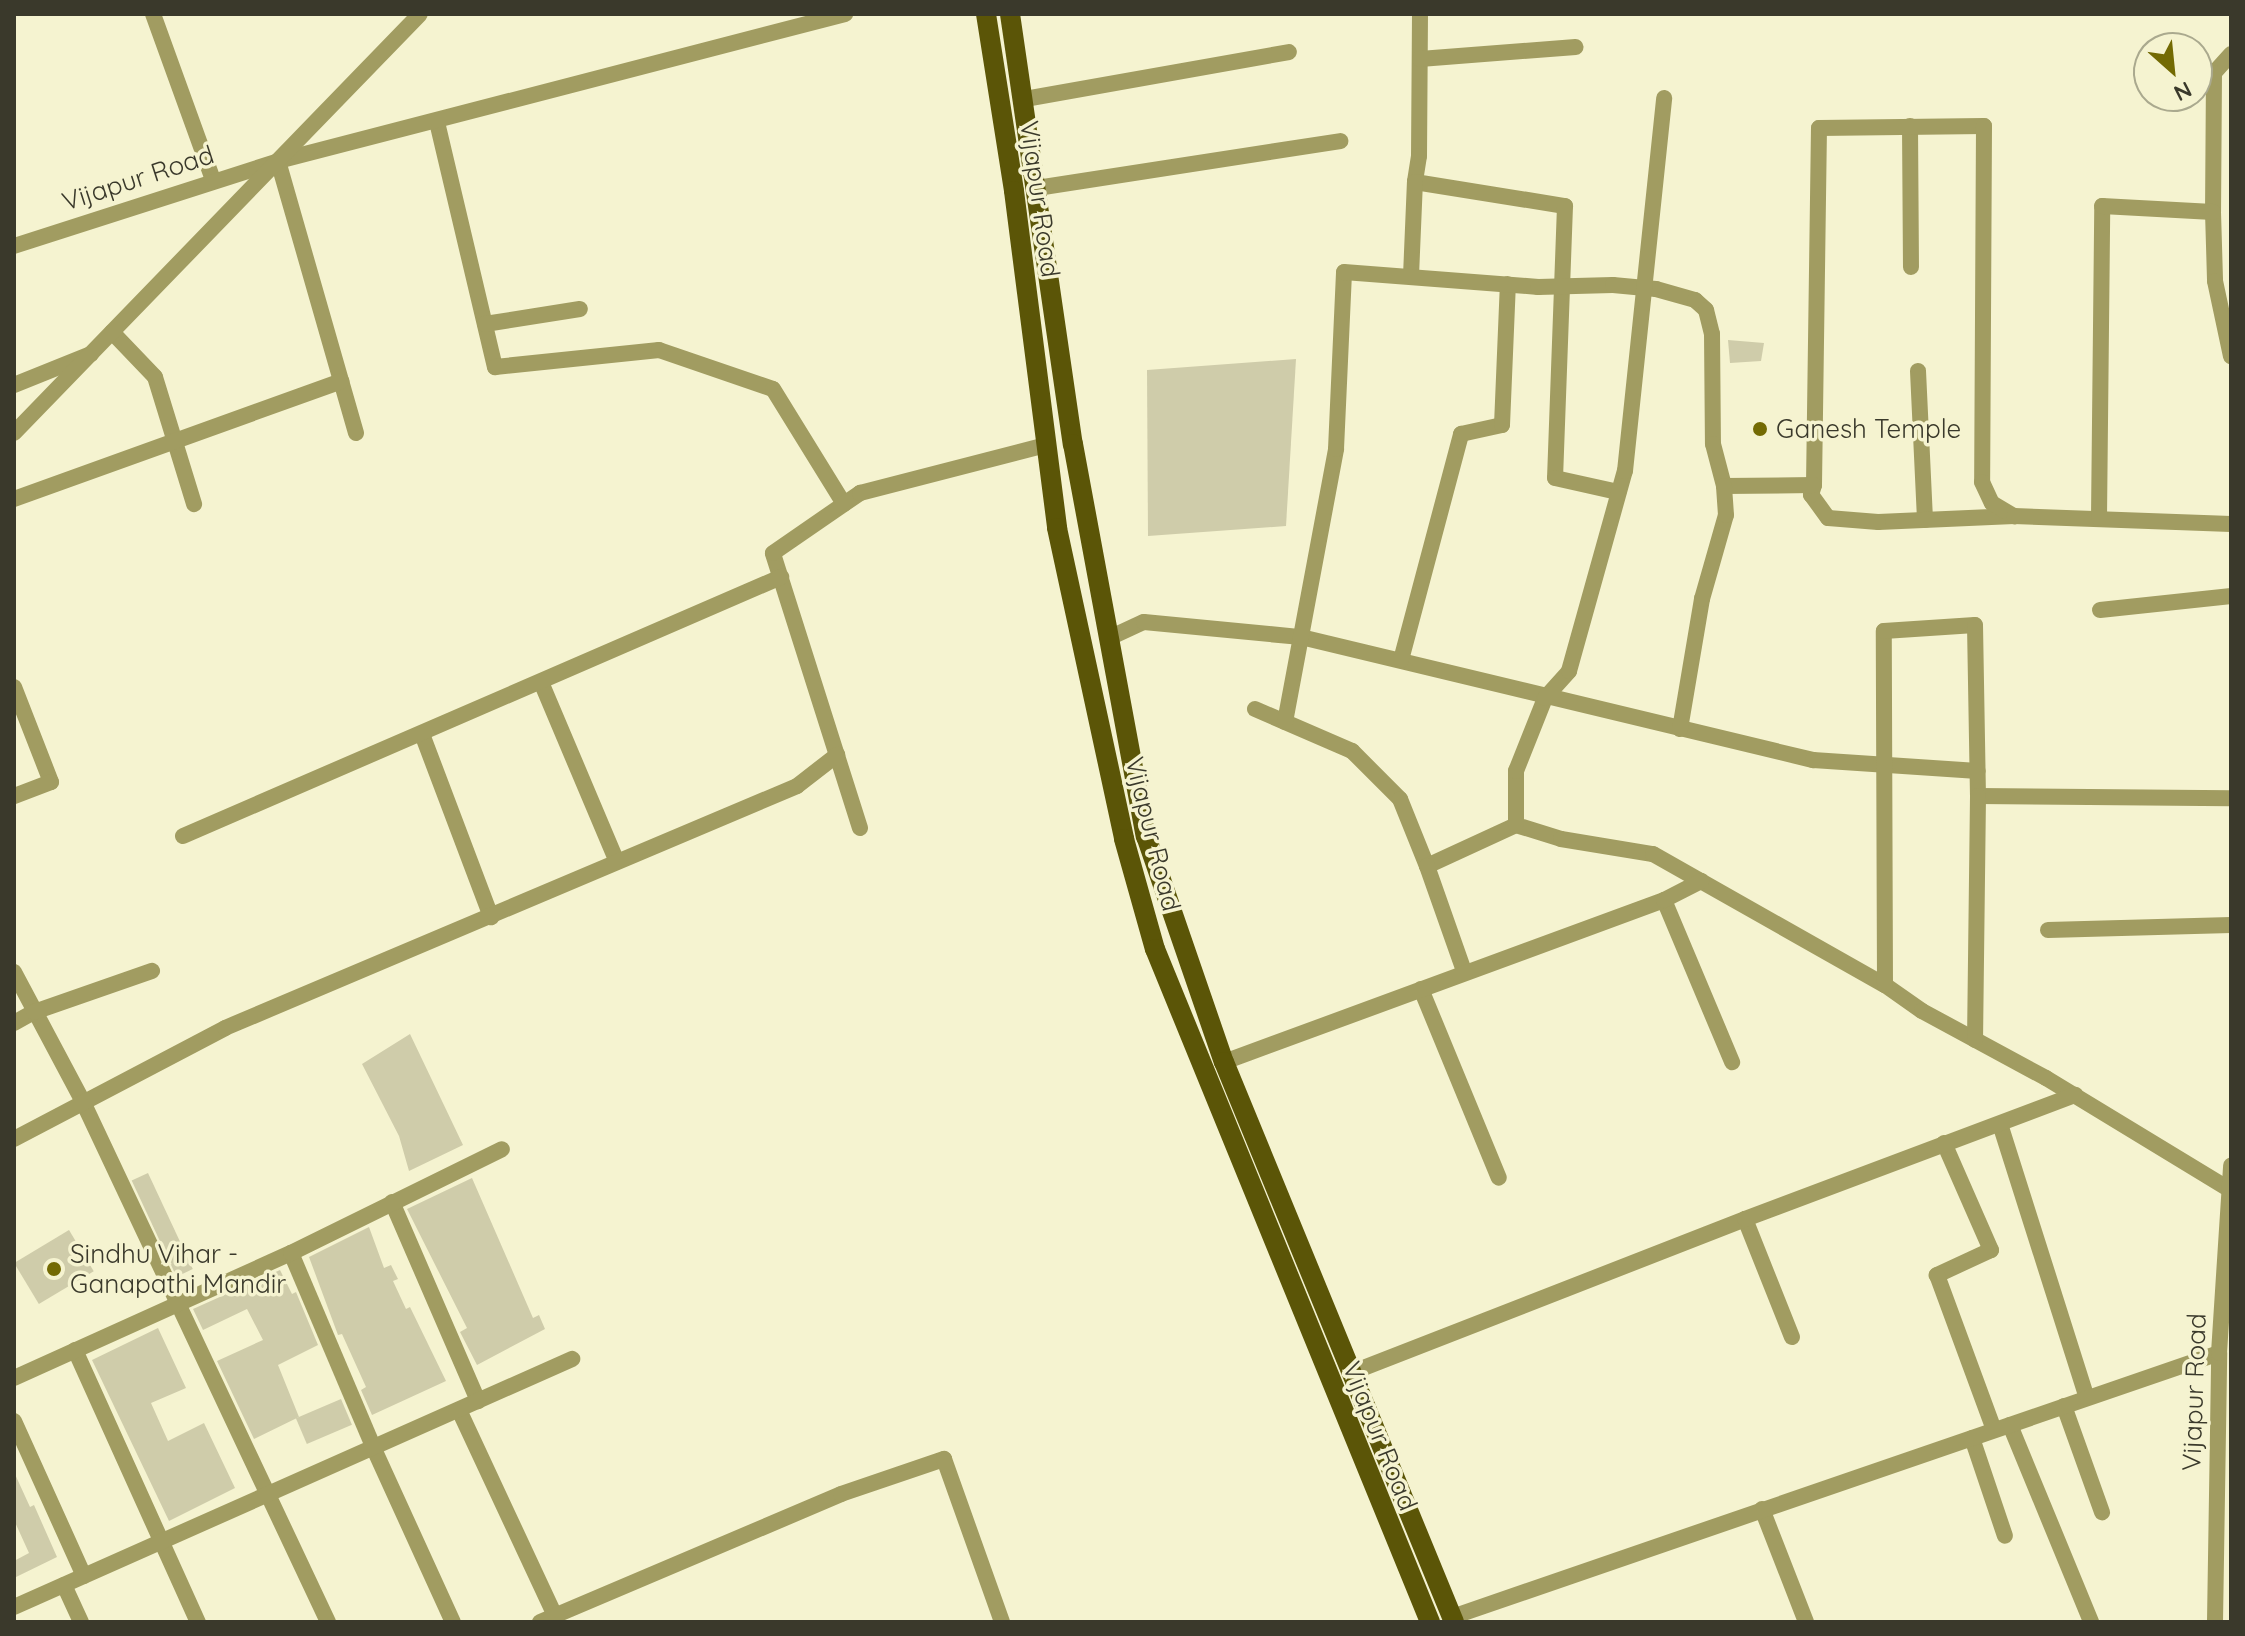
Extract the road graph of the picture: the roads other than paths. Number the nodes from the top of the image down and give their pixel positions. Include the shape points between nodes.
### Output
1 (153, 14) edge
2 (420, 14) edge
3 (845, 14) edge
4 (986, 14) edge
5 (1010, 14) edge
6 (1420, 14) edge
7 (1576, 47) dead end
8 (1289, 52) dead end
9 (2231, 54) edge
10 (1420, 59) junction
11 (1664, 98) dead end
12 (1025, 99) junction
13 (437, 122) junction
14 (1910, 126) junction
15 (1340, 141) dead end
16 (278, 161) junction
17 (213, 180) junction
18 (1415, 182) junction
19 (1037, 188) junction
20 (2213, 212) junction
21 (14, 246) edge
22 (1911, 267) dead end
23 (1411, 276) junction
24 (1508, 284) junction
25 (1562, 286) junction
26 (1643, 291) junction
27 (580, 309) dead end
28 (485, 324) junction
29 (112, 332) junction
30 (91, 354) junction
31 (2231, 356) edge
32 (1918, 371) dead end
33 (341, 381) junction
34 (14, 385) edge
35 (14, 433) edge
36 (356, 433) dead end
37 (174, 441) junction
38 (1046, 445) junction
39 (1814, 485) junction
40 (1724, 486) junction
41 (1618, 492) junction
42 (14, 499) edge
43 (194, 504) dead end
44 (844, 504) junction
45 (2014, 516) junction
46 (2099, 518) junction
47 (1925, 520) junction
48 (2231, 524) edge
49 (781, 577) junction
50 (2231, 596) edge
51 (2100, 610) dead end
52 (1301, 637) junction
53 (1109, 638) junction
54 (1401, 660) junction
55 (541, 682) junction
56 (14, 687) edge
57 (1545, 698) junction
58 (1255, 709) dead end
59 (1285, 722) junction
60 (1680, 729) junction
61 (422, 734) junction
62 (837, 755) junction
63 (1884, 767) junction
64 (1978, 771) junction
65 (14, 796) edge
66 (1978, 796) junction
67 (2231, 798) edge
68 (1516, 825) junction
69 (860, 828) dead end
70 (183, 836) dead end
71 (617, 862) junction
72 (1427, 866) junction
73 (1701, 881) junction
74 (1664, 900) junction
75 (492, 916) junction
76 (2231, 925) edge
77 (2048, 930) dead end
78 (152, 971) dead end
79 (1464, 971) junction
80 (14, 972) edge
81 (1885, 985) junction
82 (1421, 989) junction
83 (34, 1012) junction
84 (14, 1023) edge
85 (1975, 1040) junction
86 (1224, 1062) junction
87 (1732, 1062) dead end
88 (2075, 1095) junction
89 (83, 1102) junction
90 (2000, 1124) junction
91 (14, 1139) edge
92 (1944, 1143) junction
93 (502, 1149) dead end
94 (2231, 1165) edge
95 (1499, 1178) dead end
96 (2230, 1190) edge
97 (392, 1202) junction
98 (1745, 1219) junction
99 (291, 1253) junction
100 (2229, 1255) edge
101 (179, 1303) junction
102 (1792, 1337) dead end
103 (75, 1350) junction
104 (2219, 1353) junction
105 (572, 1359) dead end
106 (1353, 1372) junction
107 (14, 1378) edge
108 (2087, 1398) junction
109 (478, 1401) junction
110 (2064, 1406) junction
111 (459, 1410) junction
112 (14, 1421) edge
113 (2002, 1428) junction
114 (1972, 1438) junction
115 (374, 1449) junction
116 (269, 1495) junction
117 (1762, 1509) junction
118 (2102, 1512) dead end
119 (2224, 1528) edge
120 (2005, 1536) dead end
121 (161, 1542) junction
122 (84, 1576) junction
123 (64, 1585) junction
124 (14, 1607) edge
125 (547, 1619) edge
126 (1453, 1620) edge
127 (81, 1622) edge
128 (198, 1622) edge
129 (328, 1622) edge
130 (453, 1622) edge
131 (1002, 1622) edge
132 (1430, 1622) edge
133 (1806, 1622) edge
134 (2091, 1622) edge
135 (2215, 1622) edge

1 - 17 street
2 - 16 street
3 - 13 street, Vijapur Road
4 - 38 main road, Vijapur Road
5 - 12 main road, Vijapur Road
6 - 10 street
7 - 10 street
8 - 12 street
9 - 20 street via 2214,73
10 - 18 street
11 - 26 street
12 - 19 main road, Vijapur Road
13 - 16 street, Vijapur Road
13 - 28 street
14 - 22 street
14 - 39 street via 1819,128
14 - 45 street via 1984,126 1982,482 1992,503
15 - 19 street
16 - 17 street, Vijapur Road
16 - 29 street
16 - 33 street
17 - 21 street, Vijapur Road
18 - 23 street
18 - 25 street via 1565,206
19 - 53 main road, Vijapur Road via 1073,444
20 - 31 street via 2215,281
20 - 46 street via 2102,206
23 - 24 street
23 - 52 street via 1344,272 1336,449
24 - 25 street
24 - 54 street via 1502,425 1461,434
25 - 26 street via 1613,285
25 - 41 street via 1555,478
26 - 40 street via 1656,289 1695,300 1706,310 1712,334 1713,444
26 - 41 street via 1625,471
27 - 28 street
28 - 44 street via 495,367 659,350 773,389
29 - 30 street
29 - 37 street via 155,377
30 - 34 street
30 - 35 street
32 - 47 street
33 - 36 street
33 - 37 street
37 - 42 street
37 - 43 street
38 - 44 street via 860,493
38 - 132 main road, Vijapur Road via 1057,528 1114,792 1155,949
39 - 40 street
39 - 47 street via 1811,495 1828,518
40 - 60 street via 1726,515 1702,599
41 - 57 street via 1569,671
44 - 49 street via 773,553
45 - 46 street
45 - 47 street
46 - 48 street
49 - 55 street
49 - 62 street
50 - 51 street
52 - 53 street via 1144,622
52 - 54 street
52 - 59 street
53 - 86 main road, Vijapur Road via 1146,836
54 - 57 street
55 - 61 street
55 - 71 street
56 - 65 street via 51,782
57 - 60 street
57 - 68 street via 1516,771
58 - 59 street
59 - 72 street via 1352,751 1400,799
60 - 63 street via 1813,760
61 - 70 street
61 - 75 street
62 - 69 street
62 - 71 street via 797,786
63 - 64 street
63 - 64 street via 1884,631 1975,625
63 - 81 street
64 - 66 street
66 - 67 street
66 - 85 street
68 - 72 street
68 - 73 street via 1561,839 1653,854
71 - 75 street
72 - 79 street
73 - 74 street
73 - 81 street
74 - 79 street
74 - 87 street
75 - 89 street via 225,1028
76 - 77 street
78 - 83 street
79 - 82 street
80 - 83 street
81 - 85 street
82 - 86 street
82 - 95 street
83 - 84 street
83 - 89 street
85 - 88 street
86 - 106 main road, Vijapur Road
88 - 90 street
88 - 96 street
89 - 91 street
89 - 101 street
90 - 92 street
90 - 108 street
92 - 98 street
92 - 113 street via 1991,1250 1937,1275
93 - 97 street
94 - 96 street, Vijapur Road
96 - 100 street, Vijapur Road
97 - 99 street
97 - 109 street
98 - 102 street
98 - 106 street
99 - 101 street
99 - 115 street
100 - 104 street, Vijapur Road
101 - 103 street
101 - 116 street
103 - 107 street
103 - 121 street
104 - 108 street
104 - 119 street, Vijapur Road
105 - 109 street
106 - 126 main road, Vijapur Road
108 - 110 street
109 - 111 street
110 - 113 street
110 - 118 street
111 - 115 street
111 - 125 street
112 - 122 street
113 - 114 street
113 - 134 street
114 - 117 street
114 - 120 street
115 - 116 street
115 - 130 street
116 - 121 street
116 - 129 street
117 - 126 street
117 - 133 street
119 - 135 street, Vijapur Road
121 - 122 street
121 - 128 street
122 - 123 street
123 - 124 street
123 - 127 street
125 - 131 street via 841,1494 944,1459

